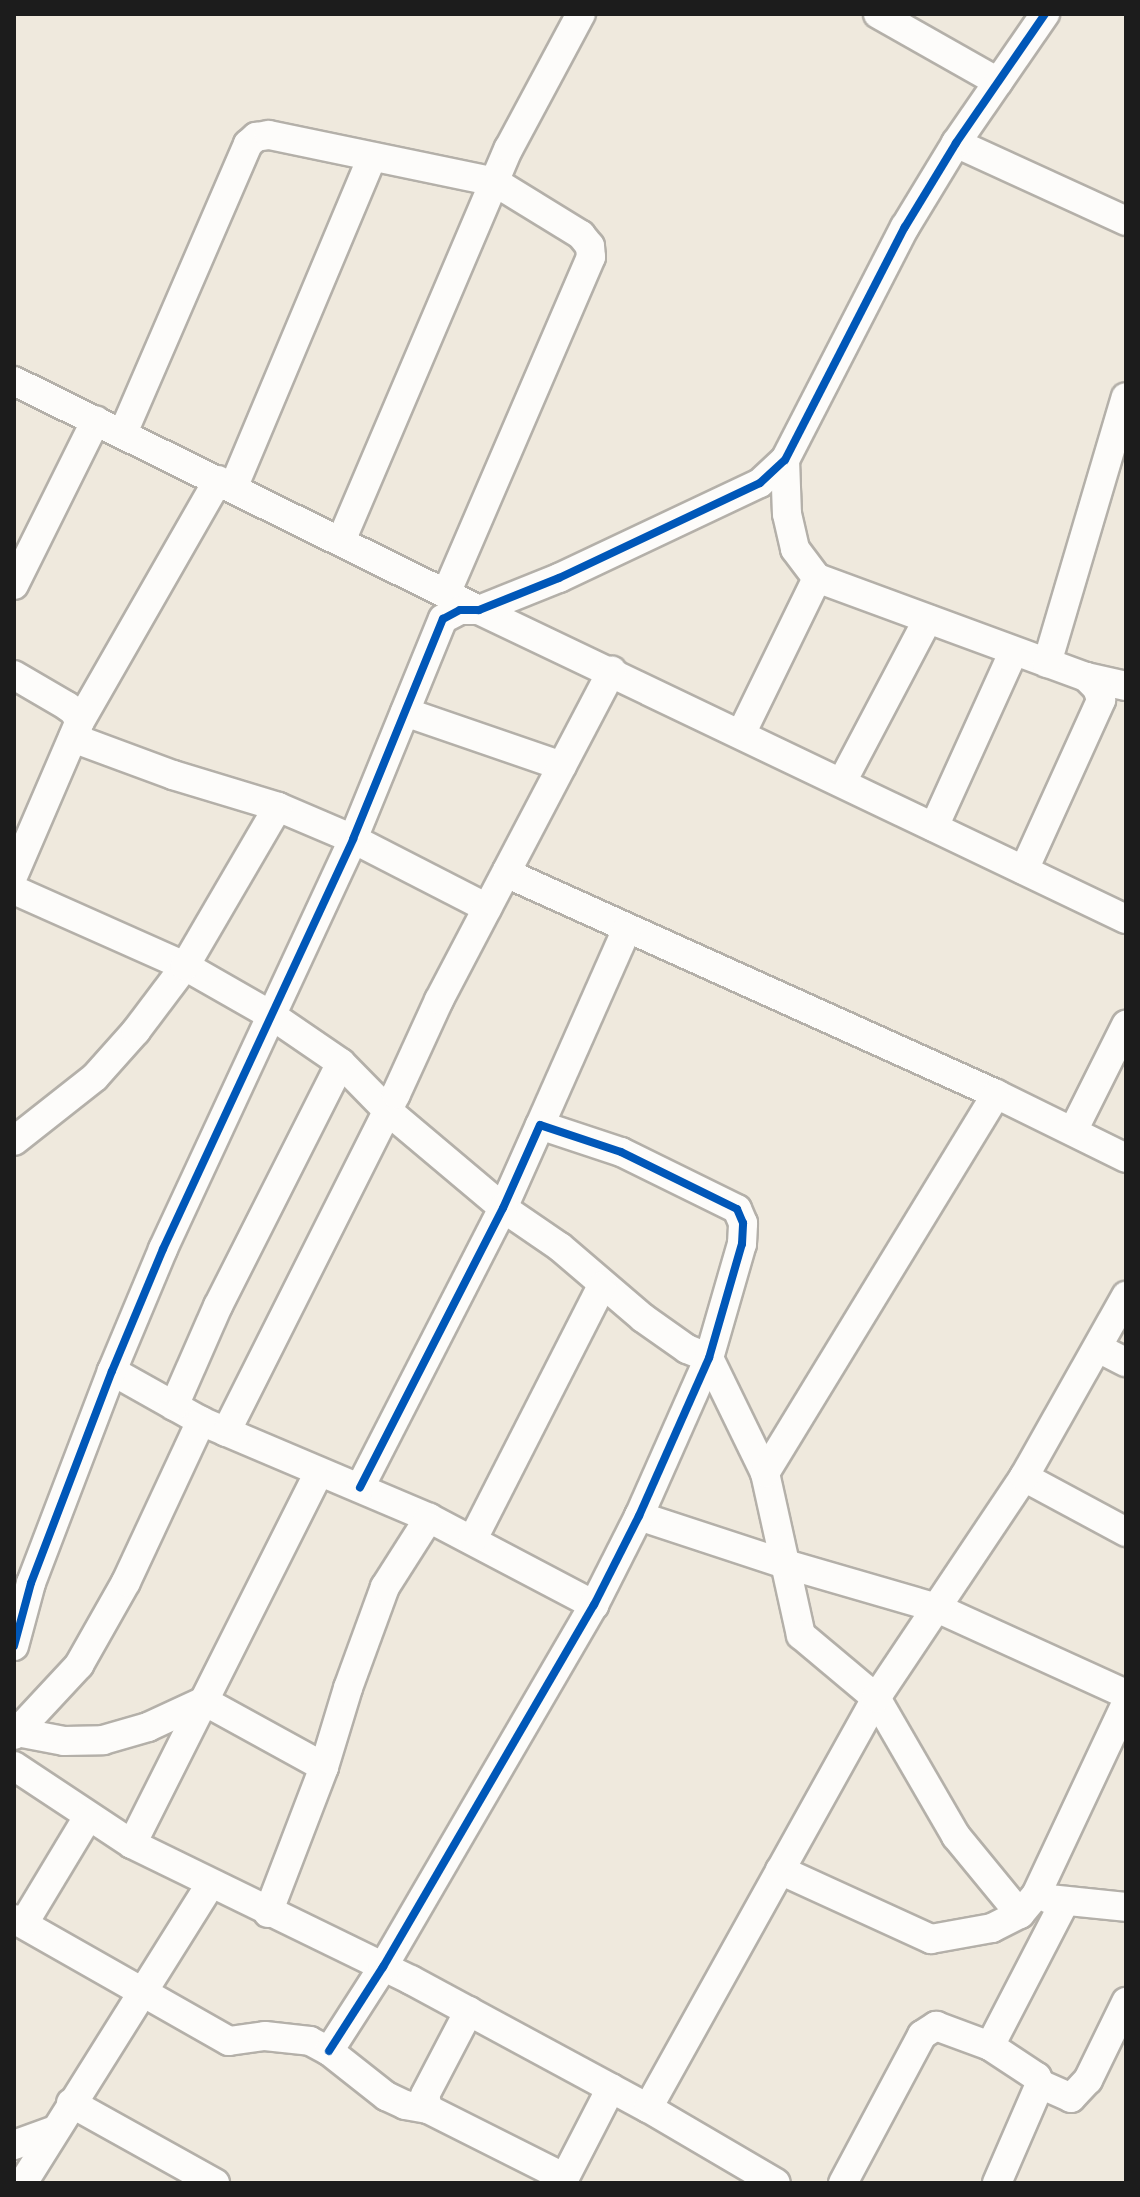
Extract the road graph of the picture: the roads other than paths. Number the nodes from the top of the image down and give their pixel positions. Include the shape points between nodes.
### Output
1 (581, 14) edge
2 (878, 14) edge
3 (1045, 14) edge
4 (998, 82) junction
5 (956, 143) junction
6 (372, 158) junction
7 (495, 182) junction
8 (1126, 221) edge
9 (14, 381) edge
10 (1126, 397) edge
11 (96, 420) junction
12 (123, 433) junction
13 (785, 460) junction
14 (226, 484) junction
15 (341, 541) junction
16 (817, 578) junction
17 (14, 585) edge
18 (446, 594) junction
19 (479, 610) junction
20 (928, 619) junction
21 (1014, 651) junction
22 (1047, 663) junction
23 (612, 671) junction
24 (14, 675) edge
25 (1086, 677) junction
26 (1126, 686) edge
27 (405, 712) junction
28 (76, 731) junction
29 (741, 734) junction
30 (562, 766) junction
31 (842, 782) junction
32 (278, 807) junction
33 (934, 827) junction
34 (353, 839) junction
35 (1024, 870) junction
36 (506, 873) junction
37 (14, 874) edge
38 (14, 890) edge
39 (487, 908) junction
40 (1126, 919) edge
41 (627, 929) junction
42 (185, 966) junction
43 (271, 1015) junction
44 (1126, 1025) edge
45 (341, 1063) junction
46 (996, 1094) junction
47 (388, 1111) junction
48 (540, 1125) junction
49 (1073, 1131) junction
50 (14, 1141) edge
51 (1126, 1158) edge
52 (503, 1208) junction
53 (602, 1286) junction
54 (1126, 1296) edge
55 (1098, 1348) junction
56 (709, 1358) junction
57 (1126, 1362) edge
58 (112, 1371) junction
59 (174, 1406) junction
60 (214, 1427) junction
61 (319, 1472) junction
62 (765, 1473) junction
63 (1024, 1477) junction
64 (360, 1488) junction
65 (639, 1516) junction
66 (429, 1518) junction
67 (1126, 1532) edge
68 (473, 1539) junction
69 (782, 1563) junction
70 (594, 1605) junction
71 (937, 1608) junction
72 (14, 1646) edge
73 (1126, 1694) edge
74 (876, 1698) junction
75 (204, 1701) junction
76 (1126, 1704) edge
77 (16, 1734) edge
78 (14, 1766) edge
79 (324, 1767) junction
80 (88, 1817) junction
81 (132, 1844) junction
82 (780, 1870) junction
83 (210, 1885) junction
84 (1064, 1903) junction
85 (1028, 1905) junction
86 (1126, 1907) edge
87 (268, 1913) junction
88 (19, 1921) edge
89 (383, 1967) junction
90 (140, 1994) junction
91 (1126, 2002) edge
92 (469, 2011) junction
93 (990, 2046) junction
94 (329, 2051) junction
95 (1040, 2084) junction
96 (611, 2088) junction
97 (71, 2103) junction
98 (648, 2108) junction
99 (428, 2109) junction
100 (55, 2130) junction
101 (14, 2145) edge
102 (564, 2180) edge
103 (763, 2180) edge
104 (23, 2183) edge
105 (215, 2183) edge
106 (843, 2183) edge
107 (997, 2183) edge

1 - 7 street
2 - 4 street
3 - 4 street
4 - 5 street
5 - 8 street
5 - 13 street via 905,227
6 - 7 street
6 - 12 street via 269,135 248,144
6 - 14 street
7 - 15 street
7 - 18 street via 581,235 591,257
9 - 11 street
10 - 22 street
11 - 12 street
11 - 17 street
12 - 14 street
13 - 16 street via 787,514 795,549
13 - 19 street via 760,483
14 - 15 street
14 - 28 street
15 - 18 street
16 - 20 street
16 - 29 street
18 - 19 street
19 - 23 street
19 - 27 street via 460,610 443,619
20 - 21 street
20 - 31 street
21 - 22 street
21 - 33 street
22 - 25 street
23 - 29 street
23 - 30 street
24 - 28 street via 75,712
25 - 26 street
25 - 35 street via 1101,700
27 - 30 street
27 - 34 street
28 - 32 street via 173,775
28 - 37 street
29 - 31 street
30 - 36 street
31 - 33 street
32 - 34 street
32 - 42 street
33 - 35 street
34 - 39 street
34 - 43 street
35 - 40 street
36 - 39 street
36 - 41 street
38 - 42 street
39 - 47 street
41 - 46 street
41 - 48 street
42 - 43 street
42 - 50 street via 95,1077
43 - 45 street
43 - 58 street
44 - 49 street
45 - 47 street
45 - 59 street
46 - 49 street
46 - 62 street
47 - 52 street
47 - 60 street
48 - 52 street
48 - 56 street via 621,1152 737,1209 742,1244
49 - 51 street
52 - 53 street via 560,1247
52 - 64 street
53 - 56 street via 687,1349
53 - 68 street
54 - 55 street
55 - 57 street
55 - 63 street
56 - 62 street
56 - 65 street
58 - 59 street
58 - 72 street via 31,1583
59 - 60 street
60 - 61 street
60 - 77 street via 79,1665
61 - 64 street
61 - 75 street
62 - 69 street
63 - 67 street
63 - 71 street
64 - 66 street
65 - 69 street
65 - 70 street
66 - 68 street
66 - 79 street via 385,1587
68 - 70 street
69 - 71 street
69 - 74 street via 801,1635
70 - 89 street
71 - 73 street
71 - 74 street
74 - 82 street
74 - 85 street via 956,1836
75 - 77 street via 148,1727 103,1740
75 - 79 street
75 - 81 street
76 - 85 street
78 - 80 street
79 - 87 street
80 - 81 street
80 - 88 street
81 - 83 street
82 - 85 street via 931,1939 992,1928
82 - 98 street
83 - 87 street
83 - 90 street
84 - 85 street
84 - 86 street
84 - 93 street
87 - 89 street
88 - 90 street
89 - 92 street
89 - 94 street
90 - 94 street via 229,2041 265,2036 310,2041
90 - 97 street
91 - 95 street via 1088,2080 1071,2098
92 - 96 street
92 - 99 street via 425,2095
93 - 95 street
93 - 106 street via 936,2026 922,2035
94 - 99 street via 386,2096
95 - 107 street
96 - 98 street
96 - 102 street
97 - 100 street
97 - 105 street
98 - 103 street
99 - 102 street
100 - 101 street
100 - 104 street

